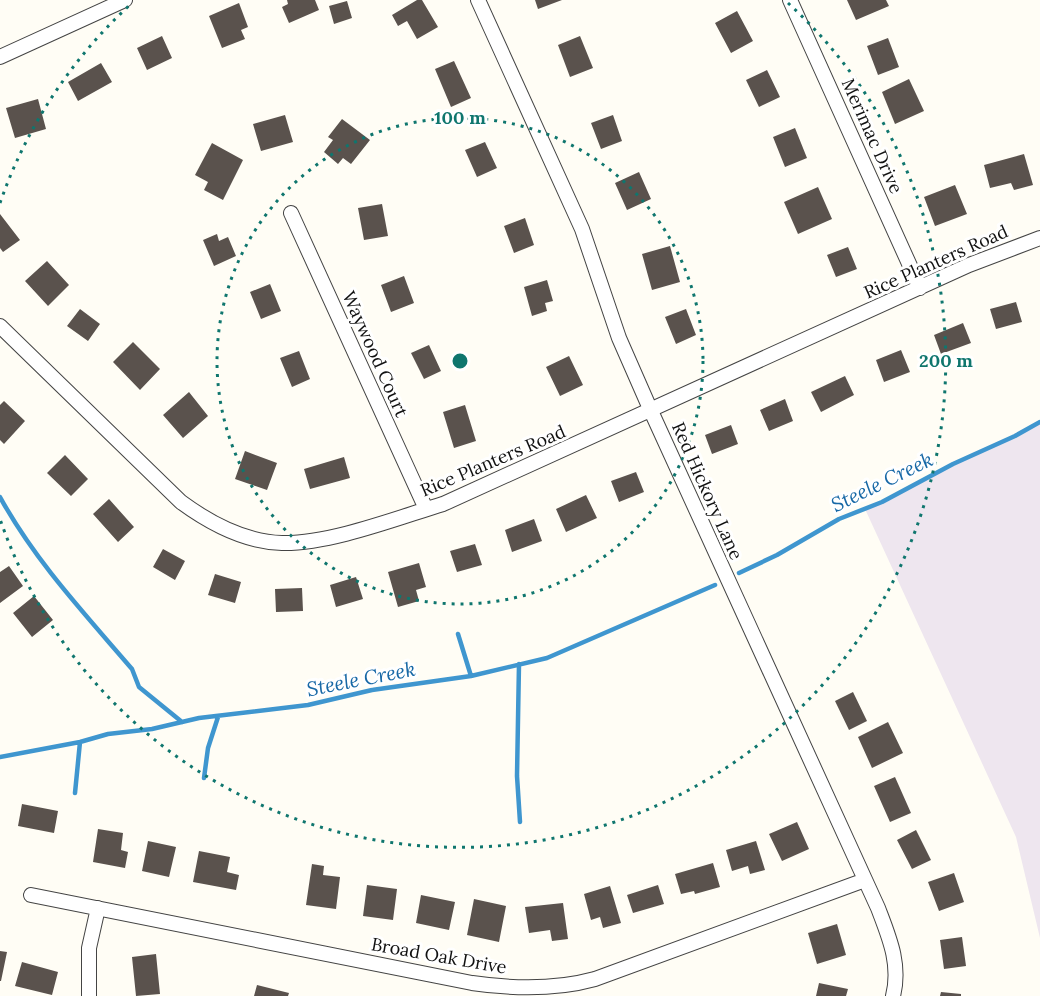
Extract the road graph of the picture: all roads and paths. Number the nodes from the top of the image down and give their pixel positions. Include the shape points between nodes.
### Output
1 (125, 0) edge
2 (478, 0) edge
3 (790, 0) edge
4 (0, 57) edge
5 (291, 213) dead end
6 (1040, 238) edge
7 (920, 288) junction
8 (0, 326) edge
9 (651, 411) junction
10 (426, 509) junction
11 (865, 880) junction
12 (32, 895) dead end
13 (98, 908) junction
14 (579, 990) edge
15 (88, 996) edge
16 (893, 996) edge

1 - 4 street
2 - 9 street, Red Hickory Lane via 582,229 619,338
3 - 7 street, Merimac Drive
5 - 10 street, Waywood Court
6 - 7 street, Rice Planters Road
7 - 9 street, Rice Planters Road
8 - 10 street, Rice Planters Road via 182,502 232,532 281,543 301,542
9 - 10 street, Rice Planters Road
9 - 11 street, Red Hickory Lane
11 - 14 street, Broad Oak Drive
11 - 16 street, Red Hickory Lane via 892,946 897,969
12 - 13 street, Broad Oak Drive
13 - 14 street, Broad Oak Drive via 472,983
13 - 15 street via 90,948

